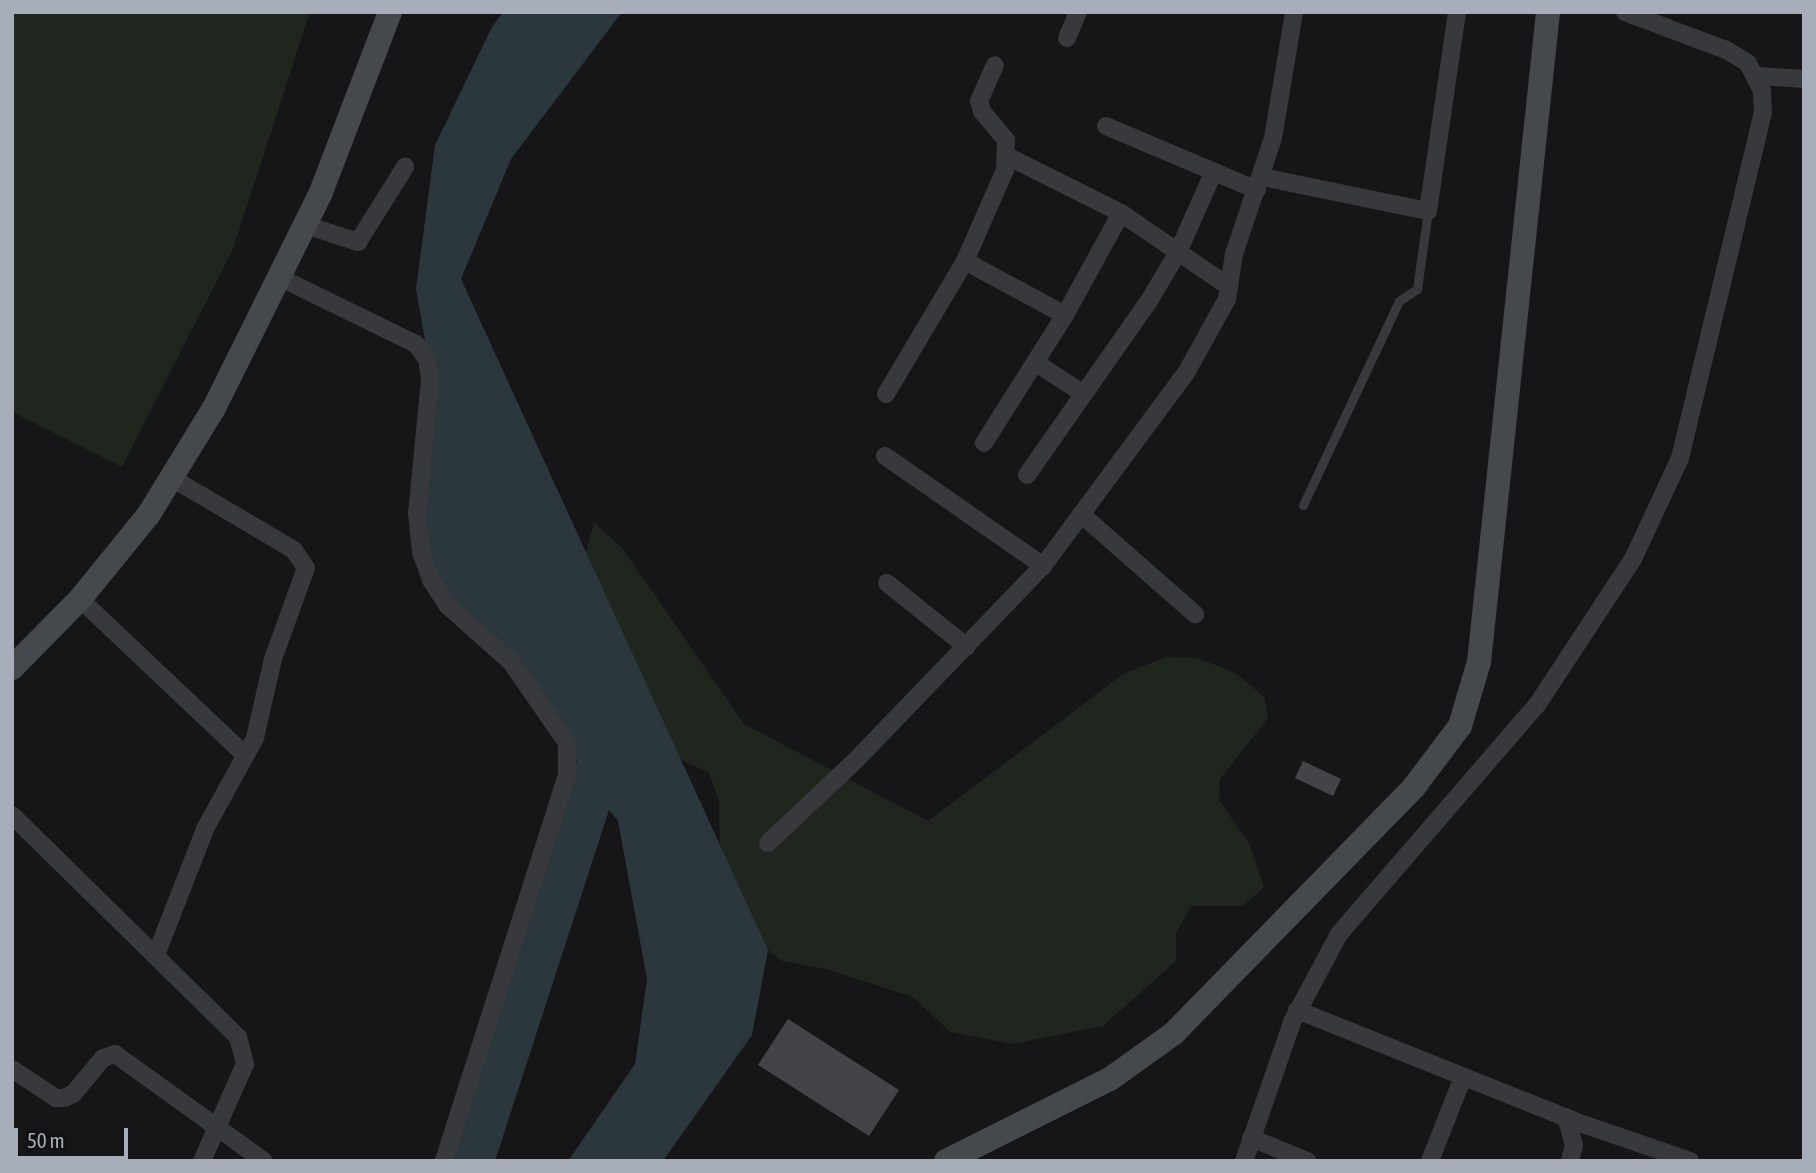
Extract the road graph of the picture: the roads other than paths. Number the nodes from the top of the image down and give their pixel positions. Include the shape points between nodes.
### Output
1 (390, 12) edge
2 (1078, 12) edge
3 (1294, 12) edge
4 (1457, 12) edge
5 (1548, 12) edge
6 (1625, 12) edge
7 (1068, 38) dead end
8 (995, 65) dead end
9 (1758, 76) junction
10 (1804, 79) edge
11 (1107, 126) dead end
12 (1007, 156) junction
13 (405, 167) dead end
14 (1214, 171) junction
15 (1260, 183) junction
16 (1429, 211) junction
17 (1121, 213) junction
18 (306, 225) junction
19 (1179, 250) junction
20 (965, 261) junction
21 (281, 278) junction
22 (1228, 286) junction
23 (1065, 315) junction
24 (1036, 363) junction
25 (886, 394) dead end
26 (1084, 394) junction
27 (984, 443) dead end
28 (885, 456) dead end
29 (1027, 475) dead end
30 (172, 478) junction
31 (1303, 505) dead end
32 (1081, 514) junction
33 (1042, 566) junction
34 (887, 583) dead end
35 (80, 599) junction
36 (1195, 614) dead end
37 (967, 647) junction
38 (12, 668) edge
39 (245, 755) junction
40 (12, 815) edge
41 (768, 842) dead end
42 (156, 955) junction
43 (1297, 1010) junction
44 (12, 1069) edge
45 (1463, 1077) junction
46 (1566, 1118) junction
47 (218, 1131) junction
48 (1251, 1138) junction
49 (202, 1161) edge
50 (264, 1161) edge
51 (444, 1161) edge
52 (946, 1161) edge
53 (1244, 1161) edge
54 (1307, 1161) edge
55 (1430, 1161) edge
56 (1570, 1161) edge
57 (1690, 1161) edge

1 - 18 street
2 - 7 street
3 - 15 street via 1286,77
4 - 16 street
5 - 52 street via 1479,662 1460,726 1414,787 1174,1033 1110,1079
6 - 9 street via 1726,50
8 - 12 street via 979,101 982,111 1001,130
9 - 10 street
9 - 43 street via 1763,112 1680,458 1658,510 1633,559 1537,705 1339,934
11 - 14 street
12 - 17 street
12 - 20 street
13 - 18 street via 358,242
14 - 15 street
14 - 19 street
15 - 16 street
15 - 22 street via 1234,254
16 - 31 lane via 1417,289 1399,301
17 - 19 street
17 - 23 street
18 - 21 street
19 - 22 street
19 - 26 street
20 - 23 street
20 - 25 street
21 - 30 street
21 - 51 street via 415,344 427,359 430,379 417,513 421,552 431,580 447,605 511,662 568,743 567,775
22 - 32 street via 1223,310 1186,373
23 - 24 street
24 - 26 street
24 - 27 street
26 - 29 street
28 - 33 street
30 - 35 street
30 - 39 street via 303,558 303,580 273,659 263,718
32 - 33 street
32 - 36 street
33 - 37 street
34 - 37 street
35 - 38 street
35 - 39 street
37 - 41 street
39 - 42 street via 205,829
40 - 42 street
42 - 47 street via 238,1037 245,1050 245,1064
43 - 45 street
43 - 48 street
44 - 47 street via 56,1098 64,1098 73,1094 103,1058 115,1054
45 - 46 street
45 - 55 street
46 - 56 street via 1574,1145
46 - 57 street
47 - 49 street
47 - 50 street
48 - 53 street
48 - 54 street

